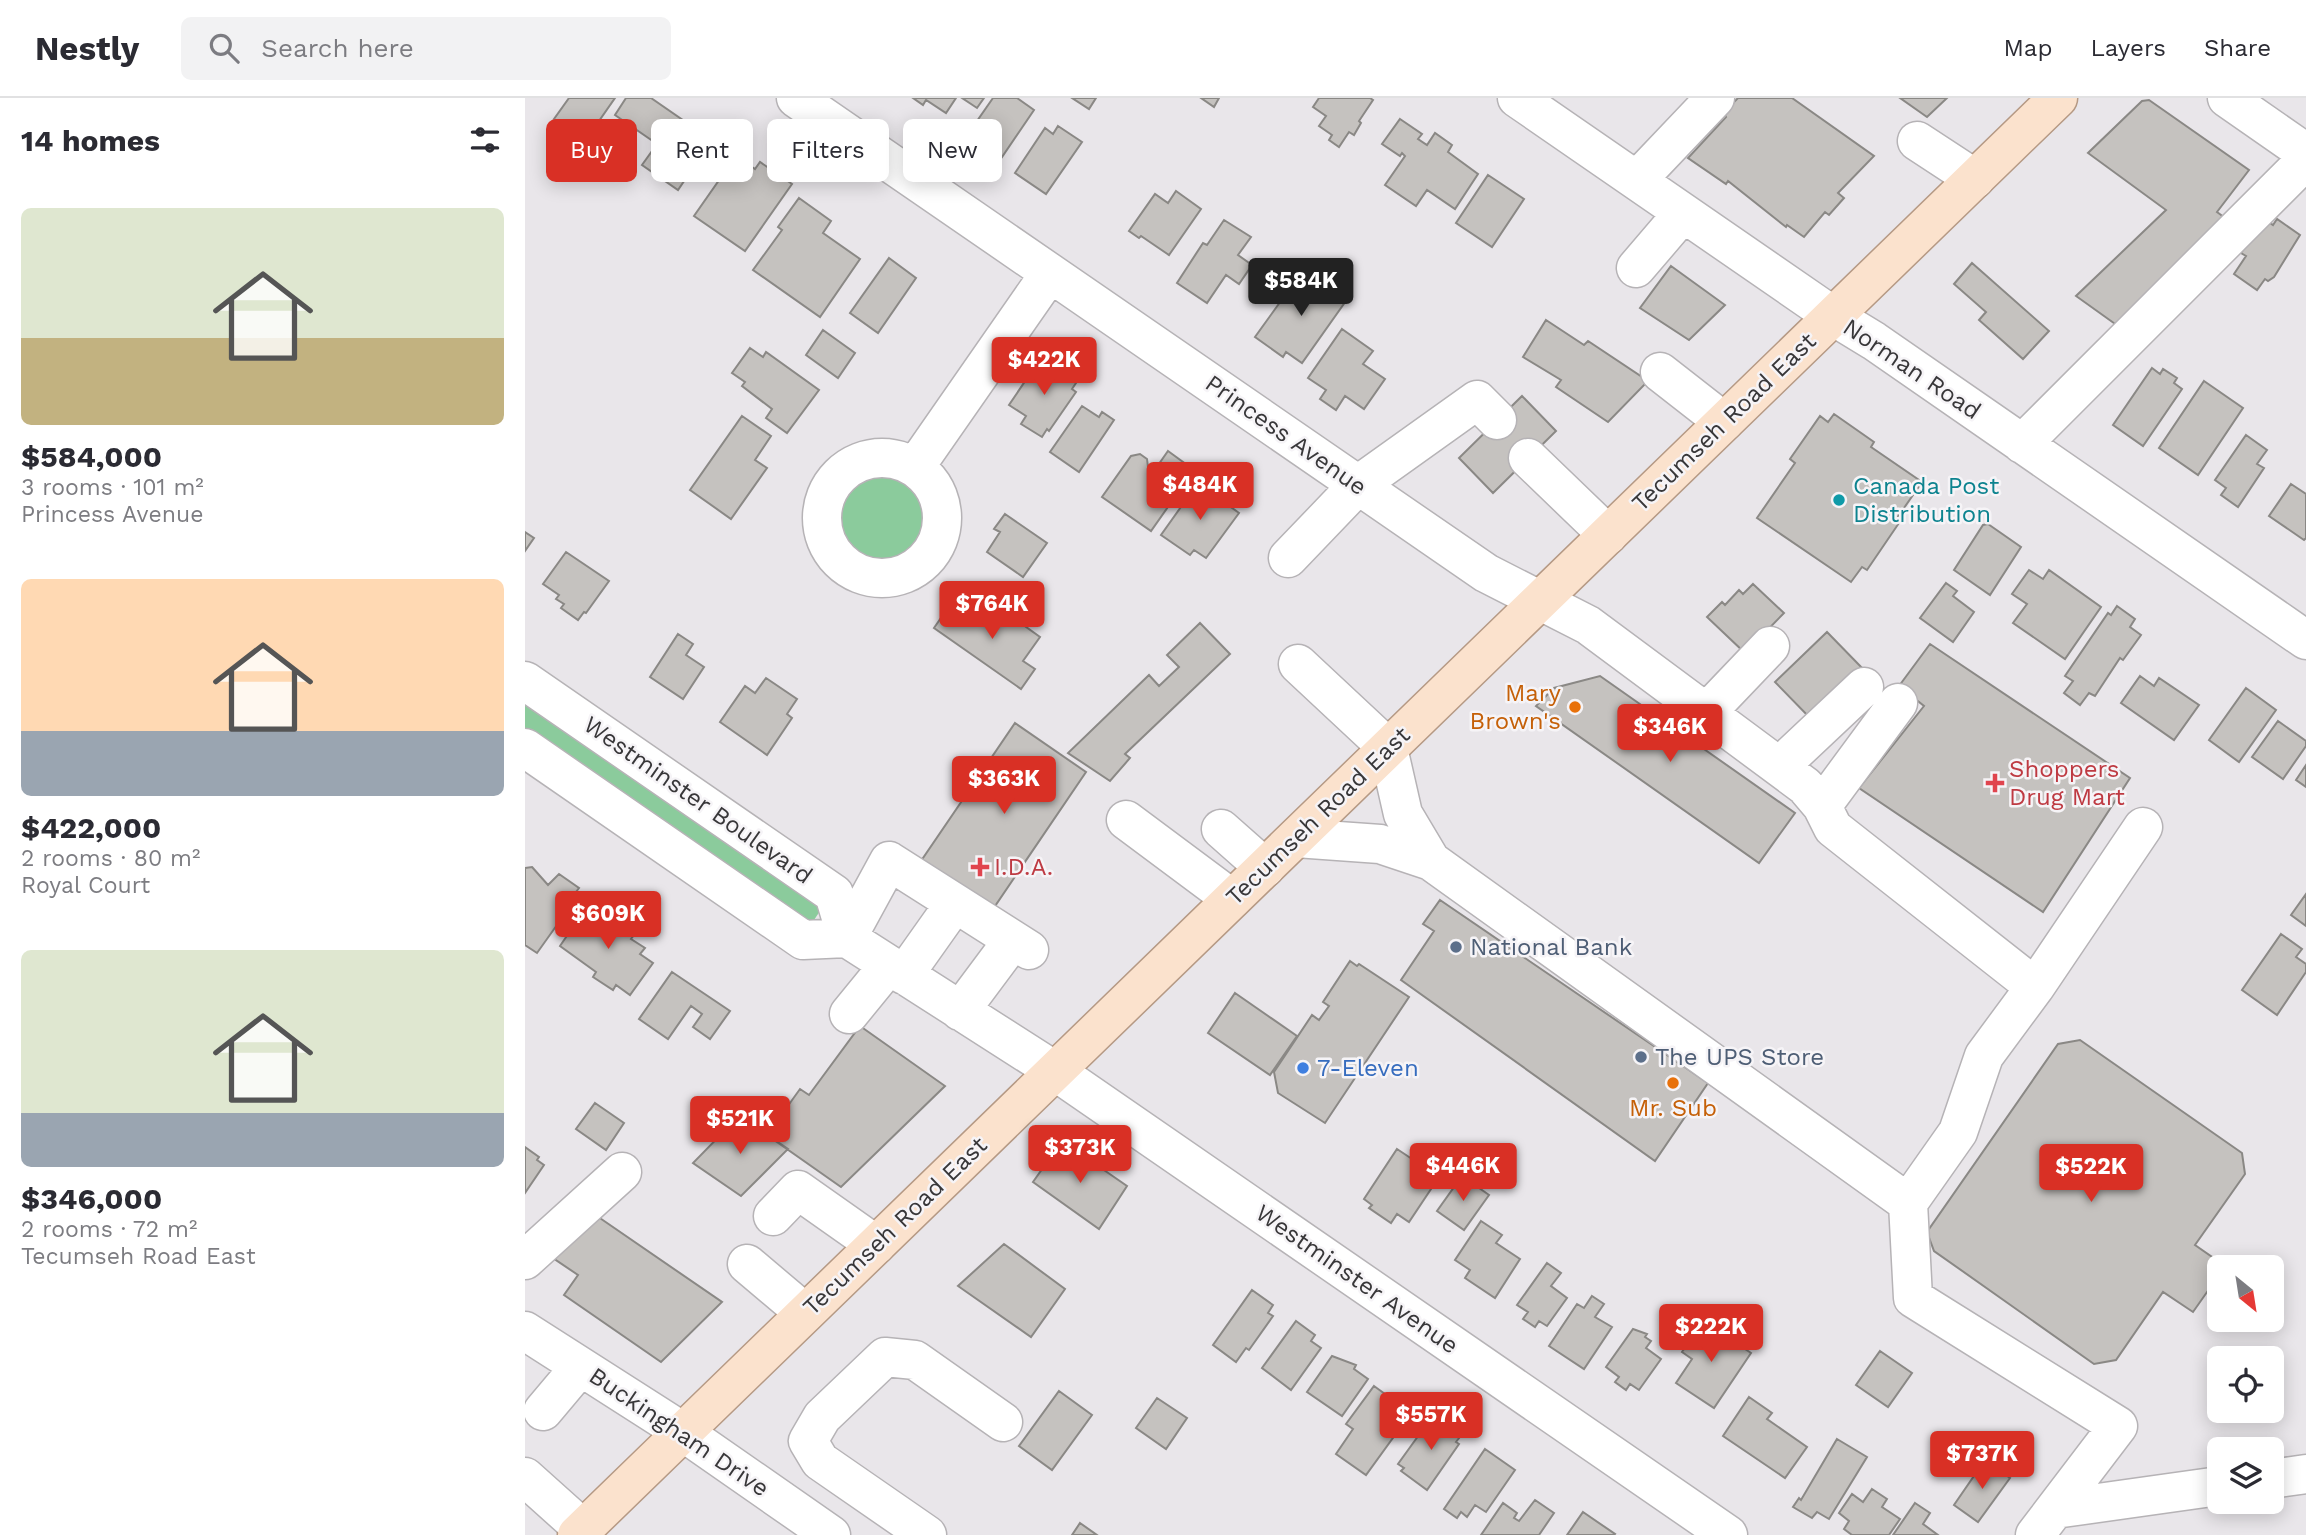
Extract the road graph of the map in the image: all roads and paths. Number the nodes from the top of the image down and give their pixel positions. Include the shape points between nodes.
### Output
1 (796, 98) edge
2 (1517, 98) edge
3 (1714, 98) edge
4 (2058, 98) edge
5 (2227, 98) edge
6 (1917, 141) dead end
7 (2306, 153) edge
8 (2306, 160) edge
9 (1975, 179) junction
10 (1637, 180) junction
11 (1683, 213) junction
12 (1636, 268) dead end
13 (1050, 273) junction
14 (1833, 316) junction
15 (1660, 372) dead end
16 (1497, 420) dead end
17 (1724, 422) junction
18 (2022, 444) junction
19 (1528, 458) dead end
20 (915, 467) dead end
21 (1358, 485) junction
22 (1608, 535) junction
23 (1288, 558) dead end
24 (1540, 600) junction
25 (2306, 640) edge
26 (1770, 646) dead end
27 (1298, 664) dead end
28 (525, 681) edge
29 (1864, 687) dead end
30 (1898, 703) dead end
31 (1707, 712) junction
32 (525, 748) edge
33 (1388, 748) junction
34 (1780, 766) junction
35 (1822, 806) junction
36 (1126, 820) dead end
37 (2143, 827) dead end
38 (1221, 829) dead end
39 (1296, 838) junction
40 (1431, 862) junction
41 (1265, 868) junction
42 (1232, 899) junction
43 (955, 903) junction
44 (847, 938) junction
45 (897, 970) junction
46 (2035, 987) junction
47 (960, 1011) junction
48 (849, 1014) dead end
49 (1055, 1071) junction
50 (622, 1172) dead end
51 (1908, 1203) junction
52 (773, 1216) dead end
53 (876, 1245) junction
54 (525, 1260) edge
55 (747, 1264) dead end
56 (805, 1313) junction
57 (525, 1331) edge
58 (580, 1367) junction
59 (543, 1411) dead end
60 (1003, 1422) dead end
61 (683, 1432) junction
62 (2306, 1474) edge
63 (525, 1477) edge
64 (2284, 1477) edge
65 (2207, 1488) edge
66 (2045, 1522) edge
67 (580, 1532) edge
68 (831, 1535) edge
69 (927, 1535) edge
70 (1728, 1535) edge

1 - 13 street, Princess Avenue
2 - 10 street, Norman Road
3 - 10 street
4 - 9 main road, Tecumseh Road East
5 - 7 street
6 - 9 street
8 - 18 street
9 - 14 main road, Tecumseh Road East
10 - 11 street, Norman Road
11 - 12 street
11 - 14 street, Norman Road
13 - 20 street
13 - 21 street, Princess Avenue
14 - 17 main road, Tecumseh Road East
14 - 18 street, Norman Road
15 - 17 street
16 - 21 street via 1477,400
17 - 22 main road, Tecumseh Road East
18 - 25 street, Norman Road
19 - 22 street
21 - 23 street
21 - 24 street, Princess Avenue via 1486,573
22 - 24 main road, Tecumseh Road East
24 - 31 street, Princess Avenue via 1588,625
24 - 33 main road, Tecumseh Road East
26 - 31 street via 1728,670
27 - 33 street
28 - 44 street, Westminster Boulevard via 834,894
29 - 34 street
30 - 35 street
31 - 34 street, Princess Avenue
32 - 44 street via 803,940
33 - 39 main road, Tecumseh Road East
33 - 40 street via 1403,814
34 - 35 street, Princess Avenue
35 - 46 street, Princess Avenue via 1833,828
36 - 42 street
37 - 46 street
38 - 41 street
39 - 40 street via 1380,844
39 - 41 main road, Tecumseh Road East
40 - 51 street
41 - 42 main road, Tecumseh Road East
42 - 49 main road, Tecumseh Road East
43 - 44 street via 889,861
43 - 45 street
43 - 47 street via 1021,945
44 - 45 street
45 - 47 street
45 - 48 street
46 - 51 street via 1984,1056 1958,1132
47 - 49 street
49 - 53 main road, Tecumseh Road East
49 - 70 street, Westminster Avenue
50 - 54 street
51 - 66 street via 1913,1298 2118,1426
52 - 53 street via 798,1191
53 - 56 main road, Tecumseh Road East
55 - 56 street
56 - 61 main road, Tecumseh Road East
57 - 58 street, Buckingham Drive
58 - 59 street
58 - 61 street, Buckingham Drive
60 - 69 street via 915,1360 885,1357 822,1417 808,1441 820,1461
61 - 67 main road, Tecumseh Road East
61 - 68 street, Buckingham Drive
62 - 64 street
63 - 67 street
65 - 66 street

